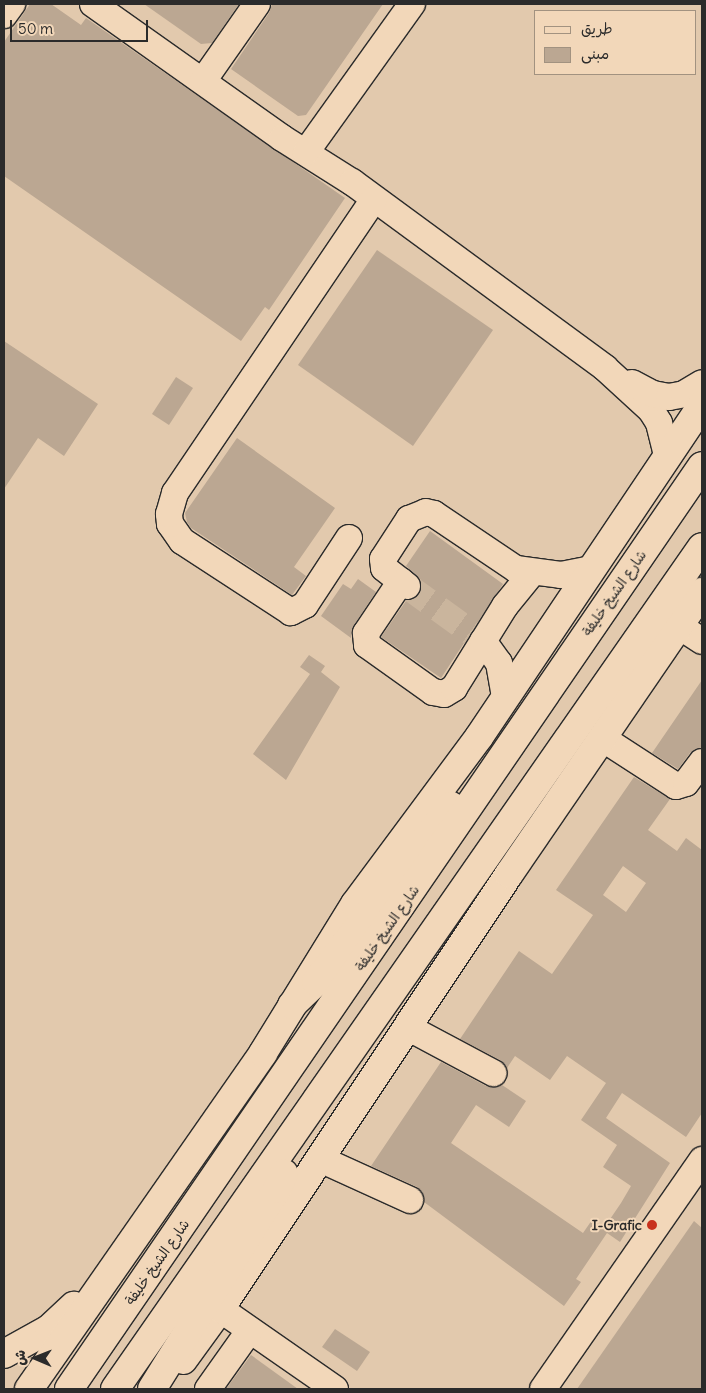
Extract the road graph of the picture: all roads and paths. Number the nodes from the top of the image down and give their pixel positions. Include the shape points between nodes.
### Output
1 (12, 4) edge
2 (256, 4) edge
3 (412, 4) edge
4 (101, 6) edge
5 (4, 15) edge
6 (203, 81) junction
7 (306, 152) junction
8 (374, 199) junction
9 (605, 368) junction
10 (702, 383) edge
11 (702, 405) edge
12 (667, 454) junction
13 (702, 466) edge
14 (349, 538) dead end
15 (702, 547) edge
16 (591, 569) junction
17 (531, 574) junction
18 (702, 592) edge
19 (679, 626) junction
20 (702, 641) edge
21 (483, 642) junction
22 (505, 696) junction
23 (599, 742) junction
24 (497, 762) junction
25 (702, 762) edge
26 (669, 794) dead end
27 (292, 1005) junction
28 (407, 1027) junction
29 (493, 1074) dead end
30 (304, 1118) junction
31 (320, 1159) junction
32 (702, 1160) edge
33 (410, 1200) dead end
34 (142, 1229) junction
35 (220, 1309) junction
36 (250, 1330) junction
37 (4, 1354) edge
38 (29, 1389) edge
39 (69, 1389) edge
40 (115, 1389) edge
41 (152, 1389) edge
42 (161, 1389) edge
43 (208, 1389) edge
44 (335, 1389) edge
45 (543, 1389) edge

1 - 5 street
2 - 6 street
3 - 7 street
4 - 6 street
6 - 7 street
7 - 8 street
8 - 9 street
8 - 14 street via 175,494 169,514 172,529 182,541 291,612 306,605
9 - 10 street via 646,392 660,396 684,394
9 - 12 street via 651,410 659,423
11 - 12 main road
12 - 16 main road
13 - 24 main road, شارع الشيخ خليفة
15 - 30 main road
16 - 17 street via 561,576
16 - 22 main road
17 - 21 street via 505,606
17 - 21 street via 503,562 434,514 426,512 409,519 383,558 384,568 404,583 366,633 371,649 433,692 444,694 454,688
18 - 19 main road
19 - 20 street
19 - 23 main road
21 - 22 street via 499,663
22 - 27 main road via 351,911
23 - 25 street via 676,786 686,783
23 - 26 street
23 - 28 main road
24 - 27 main road via 450,807 316,982
24 - 39 main road, شارع الشيخ خليفة via 438,854
27 - 34 main road
28 - 29 street
28 - 31 main road
30 - 40 main road
30 - 41 main road via 277,1189
31 - 33 street
31 - 35 main road
32 - 45 street
34 - 37 main road via 116,1250 60,1320
34 - 38 main road
35 - 36 street
35 - 42 main road
36 - 43 street
36 - 44 street

